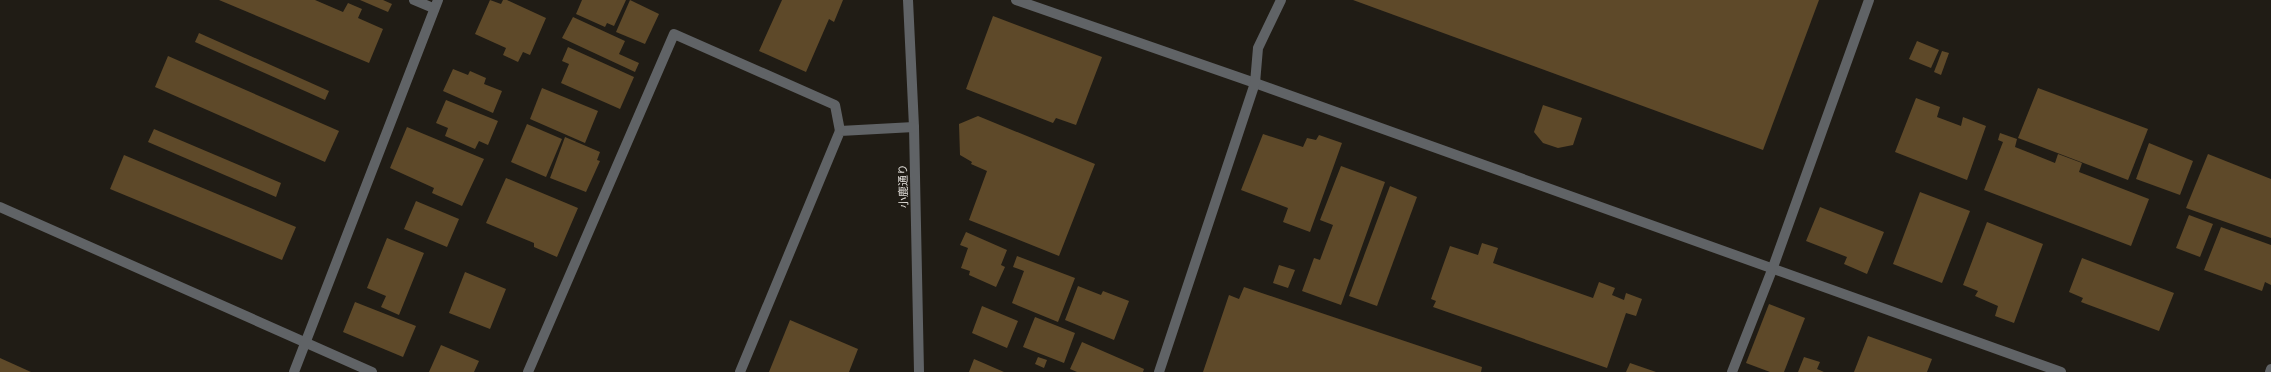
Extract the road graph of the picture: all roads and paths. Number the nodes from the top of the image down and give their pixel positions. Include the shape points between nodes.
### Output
1 (414, 0) edge
2 (908, 0) edge
3 (1016, 0) edge
4 (1281, 0) edge
5 (1869, 0) edge
6 (436, 4) edge
7 (1255, 83) junction
8 (914, 127) junction
9 (840, 131) junction
10 (0, 207) edge
11 (1772, 270) junction
12 (305, 343) junction
13 (2271, 369) edge
14 (294, 372) edge
15 (372, 372) edge
16 (528, 372) edge
17 (740, 372) edge
18 (919, 372) edge
19 (1159, 372) edge
20 (1732, 372) edge
21 (2061, 372) edge
22 (2270, 372) edge

1 - 6 street
2 - 8 street, 小鹿通り
3 - 7 street
4 - 7 street via 1258,48
5 - 11 street
6 - 12 street
7 - 11 street
7 - 19 street
8 - 9 street
8 - 18 street, 小鹿通り
9 - 16 street via 835,105 674,34
9 - 17 street
10 - 12 street
11 - 20 street
11 - 21 street
12 - 14 street
12 - 15 street
13 - 22 street

